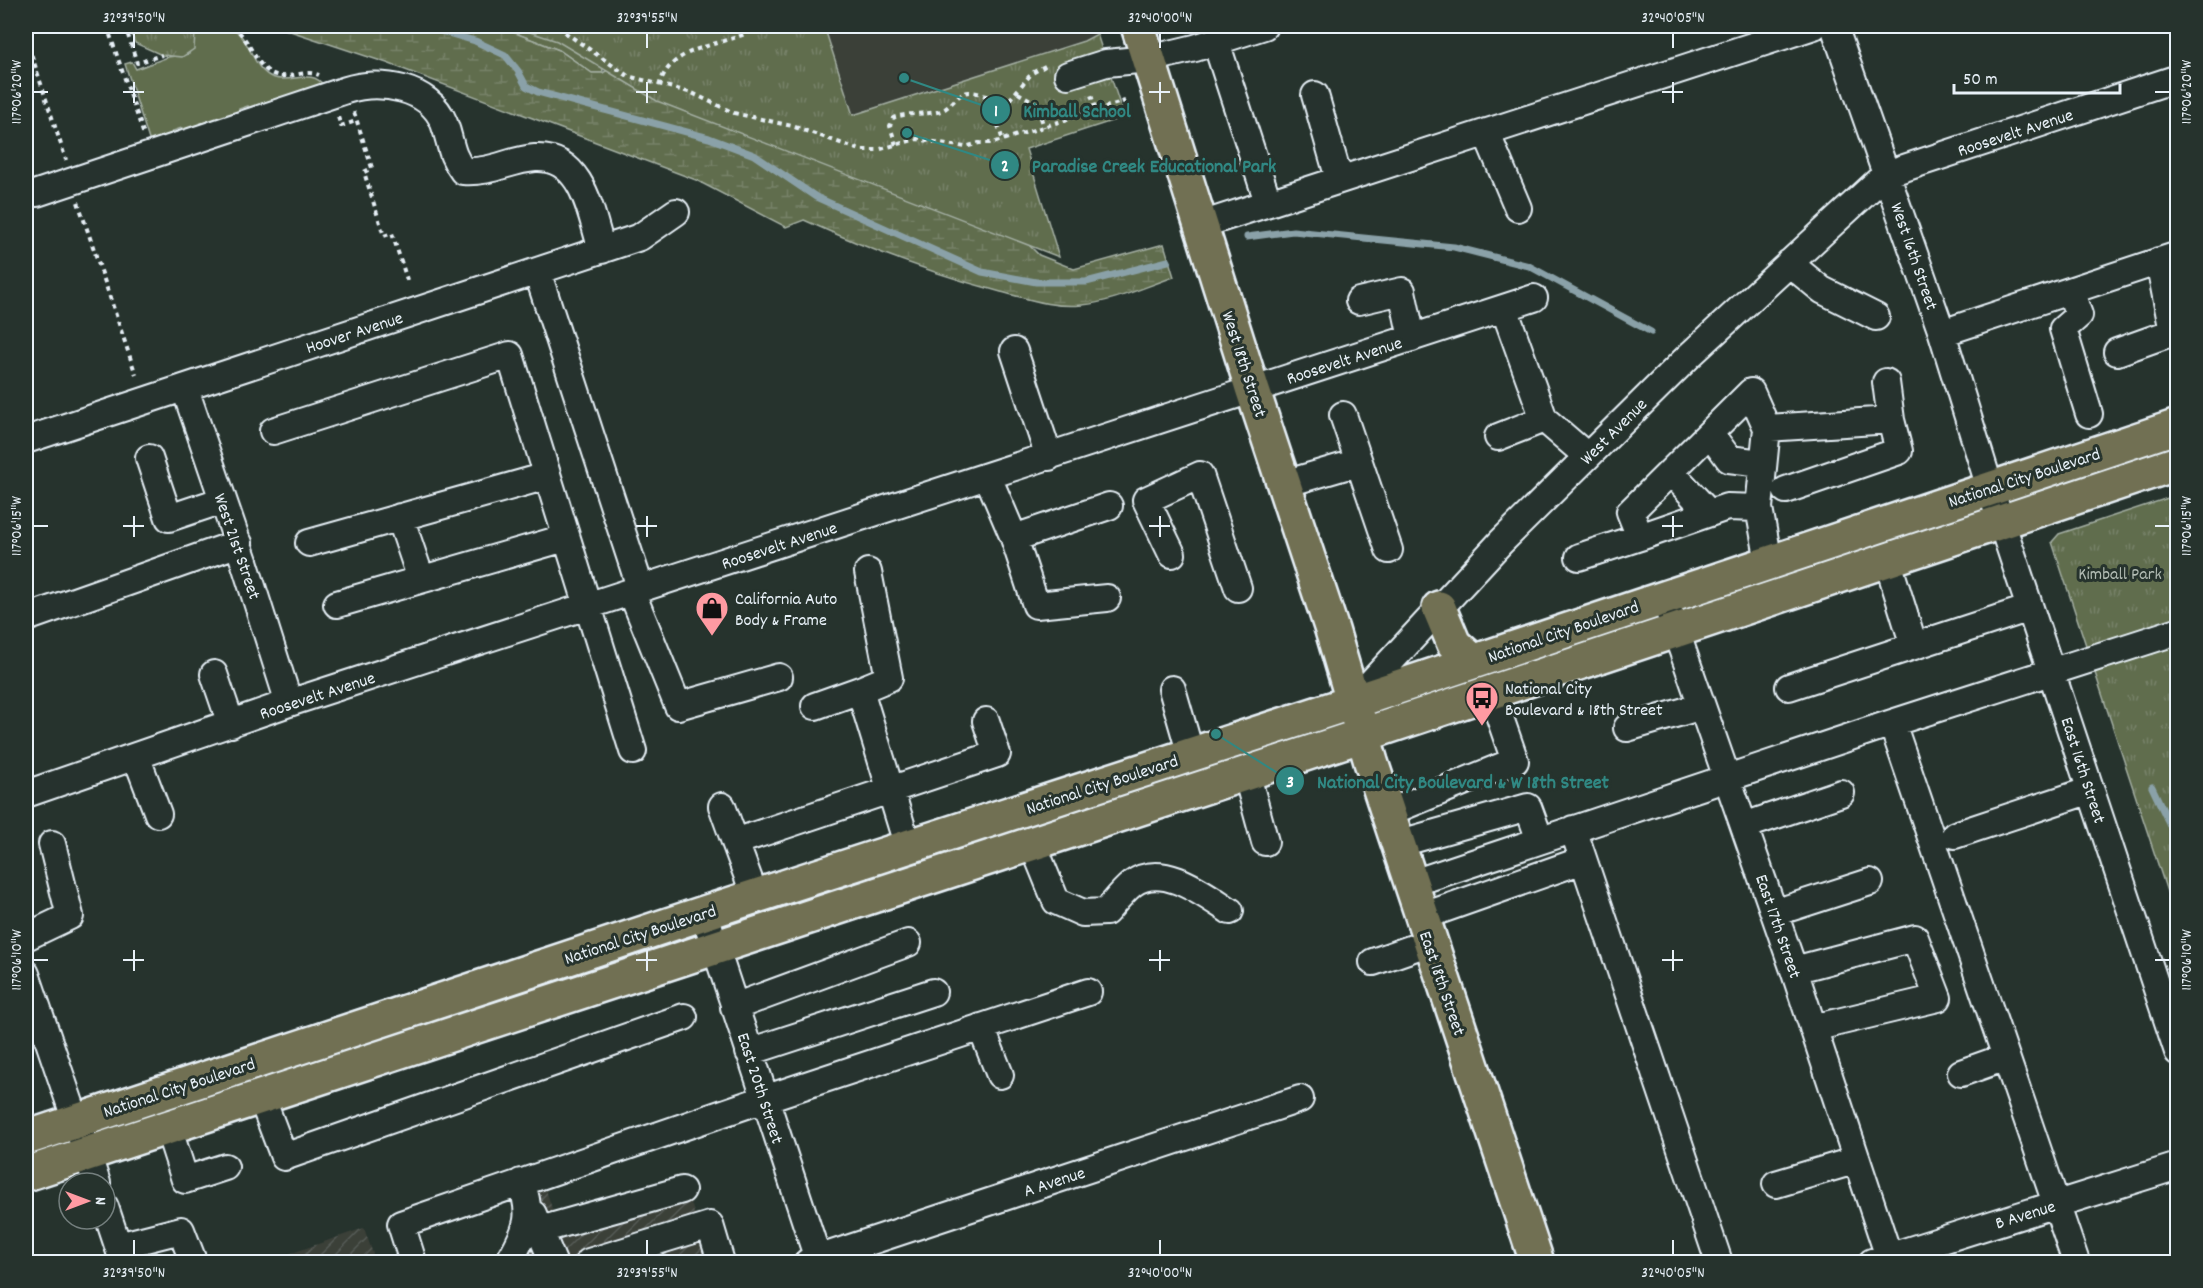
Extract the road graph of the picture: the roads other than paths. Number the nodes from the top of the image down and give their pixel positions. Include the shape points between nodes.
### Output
1 (1138, 26) edge
2 (1264, 26) edge
3 (1814, 26) edge
4 (1834, 26) edge
5 (1216, 42) junction
6 (1149, 59) junction
7 (1068, 70) road end
8 (2178, 78) edge
9 (1315, 95) dead end
10 (1486, 132) junction
11 (1886, 174) junction
12 (1339, 179) junction
13 (37, 193) dead end
14 (1268, 202) junction
15 (1518, 208) dead end
16 (676, 212) dead end
17 (1201, 225) junction
18 (602, 250) junction
19 (2168, 258) edge
20 (1789, 263) junction
21 (537, 271) junction
22 (2070, 291) junction
23 (1534, 298) dead end
24 (1359, 301) dead end
25 (1503, 308) junction
26 (1876, 317) dead end
27 (1942, 333) junction
28 (1412, 338) junction
29 (1014, 351) dead end
30 (2117, 352) dead end
31 (1886, 382) dead end
32 (185, 389) junction
33 (1253, 391) junction
34 (2089, 414) dead end
35 (1343, 415) dead end
36 (1544, 419) junction
37 (1892, 420) junction
38 (2178, 426) edge
39 (1767, 428) junction
40 (273, 431) dead end
41 (1710, 433) junction
42 (1498, 437) dead end
43 (26, 440) edge
44 (1587, 456) junction
45 (1049, 457) junction
46 (149, 458) dead end
47 (1359, 462) junction
48 (1762, 463) junction
49 (2178, 463) edge
50 (1671, 472) junction
51 (547, 476) junction
52 (988, 477) junction
53 (1284, 484) junction
54 (1990, 488) junction
55 (1786, 490) dead end
56 (223, 500) junction
57 (1109, 506) dead end
58 (1759, 508) junction
59 (1708, 513) junction
60 (400, 518) junction
61 (2001, 521) junction
62 (1640, 537) junction
63 (566, 538) junction
64 (1014, 538) junction
65 (238, 543) junction
66 (309, 543) dead end
67 (1389, 550) dead end
68 (1173, 554) dead end
69 (1579, 557) dead end
70 (1887, 559) junction
71 (1769, 562) junction
72 (868, 572) dead end
73 (421, 579) junction
74 (1238, 588) dead end
75 (637, 592) junction
76 (1664, 597) junction
77 (1107, 598) dead end
78 (337, 604) dead end
79 (586, 608) junction
80 (1439, 608) junction
81 (2030, 608) junction
82 (26, 618) edge
83 (1676, 630) junction
84 (2178, 631) edge
85 (1914, 646) junction
86 (1473, 661) junction
87 (2051, 672) junction
88 (214, 674) dead end
89 (779, 677) dead end
90 (1790, 687) dead end
91 (1172, 689) dead end
92 (860, 690) junction
93 (1491, 692) junction
94 (1353, 702) junction
95 (289, 703) junction
96 (815, 706) dead end
97 (1702, 706) junction
98 (986, 721) dead end
99 (1892, 723) junction
100 (231, 724) junction
101 (1627, 728) dead end
102 (1363, 735) junction
103 (633, 751) dead end
104 (1191, 755) junction
105 (136, 756) junction
106 (1246, 772) junction
107 (1727, 778) junction
108 (890, 789) junction
109 (2091, 790) junction
110 (1841, 793) dead end
111 (26, 794) edge
112 (722, 806) dead end
113 (1387, 813) junction
114 (158, 814) dead end
115 (1744, 826) junction
116 (1573, 829) junction
117 (1955, 835) dead end
118 (1540, 840) junction
119 (735, 842) junction
120 (1032, 842) junction
121 (1265, 842) dead end
122 (52, 844) dead end
123 (1398, 844) junction
124 (908, 847) junction
125 (1583, 860) junction
126 (1870, 882) dead end
127 (1410, 884) junction
128 (755, 896) junction
129 (1230, 911) dead end
130 (704, 913) junction
131 (1774, 913) junction
132 (1425, 929) junction
133 (26, 937) edge
134 (908, 943) dead end
135 (715, 946) junction
136 (1373, 962) dead end
137 (1794, 970) junction
138 (26, 981) edge
139 (933, 992) dead end
140 (1088, 992) dead end
141 (734, 1007) junction
142 (684, 1017) dead end
143 (981, 1028) junction
144 (1813, 1028) junction
145 (749, 1052) junction
146 (2178, 1052) edge
147 (2006, 1057) junction
148 (1960, 1073) dead end
149 (1000, 1075) dead end
150 (261, 1096) junction
151 (764, 1099) junction
152 (1300, 1099) dead end
153 (77, 1121) junction
154 (168, 1127) junction
155 (26, 1138) edge
156 (1857, 1160) junction
157 (2178, 1166) edge
158 (225, 1167) dead end
159 (93, 1168) edge
160 (26, 1174) edge
161 (1776, 1184) dead end
162 (682, 1190) dead end
163 (525, 1194) junction
164 (2057, 1205) junction
165 (540, 1230) junction
166 (113, 1231) edge
167 (120, 1254) edge
168 (1880, 1260) edge
169 (193, 1261) edge
170 (815, 1261) edge
171 (413, 1263) edge
172 (512, 1263) edge
173 (553, 1263) edge
174 (589, 1263) edge
175 (721, 1263) edge
176 (1537, 1263) edge
177 (1719, 1263) edge
178 (2076, 1263) edge

1 - 6 main road, West 18th Street
2 - 5 street
3 - 10 street
4 - 11 street, West 16th Street
5 - 6 street
5 - 14 street
6 - 7 street
6 - 17 main road, West 18th Street
8 - 11 street, Roosevelt Avenue
9 - 12 street
10 - 12 street
10 - 15 street
11 - 20 street, West Avenue
11 - 27 street, West 16th Street
12 - 14 street
13 - 18 street via 371,84 421,94 433,105 444,122 452,156 463,171 489,171 535,158 553,161 572,172 581,183
14 - 17 street
16 - 18 street, Hoover Avenue via 640,237
17 - 33 main road, West 18th Street
18 - 21 street, Hoover Avenue
19 - 22 street
19 - 30 street via 2173,332
20 - 26 street via 1822,290
20 - 44 street, West Avenue
21 - 32 street, Hoover Avenue
21 - 75 street
22 - 27 street
22 - 34 street via 2079,315 2063,329
23 - 25 street, Roosevelt Avenue
24 - 28 street via 1402,291
25 - 28 street, Roosevelt Avenue
25 - 36 street
27 - 54 street, West 16th Street
28 - 33 street, Roosevelt Avenue
29 - 45 street
31 - 37 street
32 - 43 street, Hoover Avenue
32 - 56 street, West 21st Street
33 - 45 street, Roosevelt Avenue
33 - 53 main road, West 18th Street
35 - 47 street
36 - 42 street
36 - 44 street
37 - 39 street
37 - 55 street via 1899,451
38 - 54 main road, National City Boulevard
39 - 41 street via 1751,392
39 - 48 street
40 - 51 street via 510,355
41 - 48 street via 1729,459
41 - 50 street
44 - 80 street, West Avenue
45 - 52 street, Roosevelt Avenue
46 - 56 street via 169,518
47 - 53 street
47 - 67 street
48 - 58 street
49 - 61 main road, National City Boulevard
50 - 59 street
50 - 62 street via 1630,512
51 - 60 street
51 - 63 street
52 - 64 street
52 - 75 street, Roosevelt Avenue
53 - 94 main road, West 18th Street
54 - 61 street, East 16th Street
54 - 71 main road, National City Boulevard
56 - 65 street, West 21st Street
57 - 64 street
58 - 59 street via 1727,507
58 - 71 street
59 - 62 street
60 - 66 street
60 - 73 street
61 - 70 main road, National City Boulevard
61 - 81 street, East 16th Street
62 - 69 street
63 - 73 street
63 - 79 street
64 - 77 street via 1036,605
65 - 82 street
65 - 95 street, West 21st Street
68 - 74 street via 1146,500 1200,475
70 - 83 main road, National City Boulevard
70 - 85 street
71 - 76 main road, National City Boulevard
72 - 92 street via 890,678
73 - 78 street
75 - 79 street, Roosevelt Avenue
75 - 89 street via 678,706
76 - 83 street, East 17th Street
76 - 86 main road, National City Boulevard
79 - 95 street, Roosevelt Avenue
79 - 103 street
80 - 86 main road via 1454,644
80 - 94 street, West Avenue
81 - 85 street
81 - 87 street, East 16th Street
83 - 93 main road, National City Boulevard
83 - 97 street, East 17th Street
84 - 87 street
85 - 90 street
86 - 94 main road, National City Boulevard
87 - 99 street
87 - 109 street, East 16th Street
88 - 100 street
91 - 104 street
92 - 96 street
92 - 108 street
93 - 102 main road, National City Boulevard
93 - 113 street via 1515,761
94 - 102 main road, East 18th Street
94 - 104 main road, National City Boulevard
95 - 100 street, Roosevelt Avenue
97 - 101 street
97 - 107 street, East 17th Street
98 - 108 street via 997,754
99 - 107 street
99 - 147 street
100 - 105 street, Roosevelt Avenue
102 - 106 main road, National City Boulevard
102 - 113 main road, East 18th Street
104 - 124 main road, National City Boulevard
105 - 111 street, Roosevelt Avenue
105 - 114 street
106 - 120 main road, National City Boulevard
106 - 121 street
107 - 115 street, East 17th Street
107 - 116 street
108 - 119 street
108 - 124 street
109 - 117 street
109 - 146 street, East 16th Street
110 - 115 street
112 - 119 street
113 - 123 main road, East 18th Street
115 - 131 street, East 17th Street
116 - 118 street
116 - 125 street
118 - 123 street via 1528,807
118 - 127 street
119 - 128 street
120 - 129 street via 1056,901 1083,913 1106,912 1133,883 1163,875 1193,886
120 - 135 main road, National City Boulevard
122 - 133 street via 70,916
123 - 127 main road, East 18th Street
124 - 128 main road, National City Boulevard
125 - 132 street
125 - 177 street
126 - 131 street
127 - 132 main road, East 18th Street
128 - 130 main road, National City Boulevard
130 - 135 street, East 20th Street
130 - 153 main road, National City Boulevard
131 - 137 street, East 17th Street
132 - 136 street
132 - 176 main road, East 18th Street
134 - 141 street
135 - 141 street, East 20th Street
135 - 150 main road, National City Boulevard
137 - 144 street, East 17th Street
137 - 144 street via 1915,938 1938,998
138 - 153 street
139 - 145 street
140 - 143 street
141 - 145 street, East 20th Street
142 - 150 street via 284,1157
143 - 149 street
143 - 151 street
144 - 156 street, East 17th Street
145 - 151 street, East 20th Street
147 - 148 street
147 - 164 street
150 - 154 main road, National City Boulevard
151 - 163 street
151 - 170 street, East 20th Street
152 - 170 street, A Avenue
153 - 155 main road, National City Boulevard
153 - 159 street
154 - 158 street via 185,1180
154 - 159 main road, National City Boulevard
156 - 161 street
156 - 168 street, East 17th Street
157 - 164 street, B Avenue
159 - 160 main road, National City Boulevard
162 - 165 street
163 - 165 street
163 - 171 street via 401,1224
163 - 172 street via 523,1238
164 - 168 street, B Avenue
164 - 178 street
165 - 173 street
166 - 167 street
167 - 169 street via 181,1230
174 - 175 street via 710,1225

